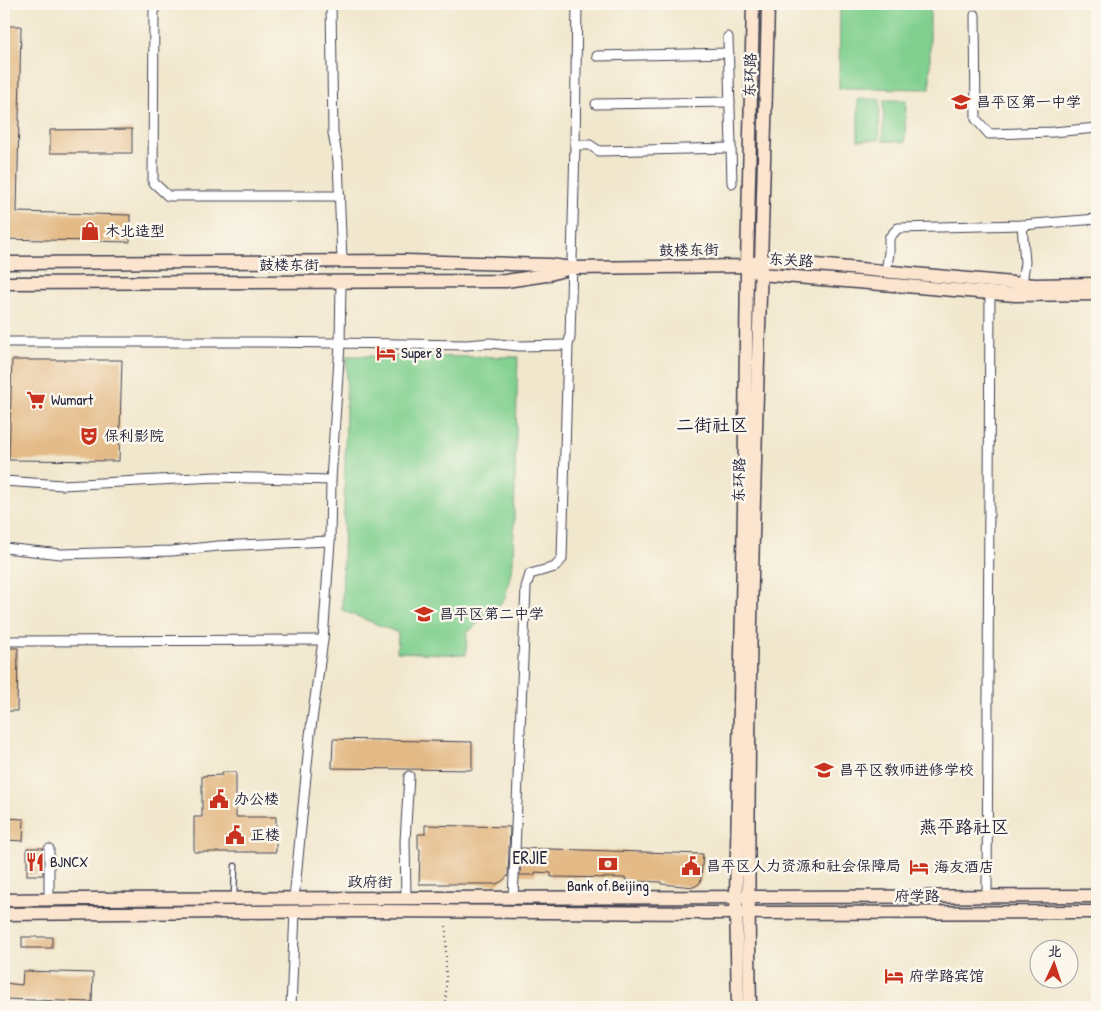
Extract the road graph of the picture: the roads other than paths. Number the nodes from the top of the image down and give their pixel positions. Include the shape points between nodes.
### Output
1 (154, 4) edge
2 (332, 4) edge
3 (577, 4) edge
4 (753, 4) edge
5 (768, 4) edge
6 (975, 15) dead end
7 (728, 37) dead end
8 (729, 53) junction
9 (597, 56) dead end
10 (730, 102) junction
11 (596, 104) dead end
12 (1097, 128) edge
13 (575, 146) junction
14 (731, 148) junction
15 (732, 182) dead end
16 (340, 196) junction
17 (1097, 219) edge
18 (1022, 225) junction
19 (342, 261) junction
20 (4, 263) edge
21 (747, 266) junction
22 (572, 268) junction
23 (761, 268) junction
24 (886, 271) junction
25 (341, 281) junction
26 (4, 283) edge
27 (1022, 284) junction
28 (1097, 284) edge
29 (990, 293) junction
30 (1097, 294) edge
31 (4, 342) edge
32 (340, 344) junction
33 (568, 345) junction
34 (331, 480) junction
35 (4, 481) edge
36 (330, 541) junction
37 (4, 548) edge
38 (323, 640) junction
39 (4, 641) edge
40 (409, 776) dead end
41 (49, 849) dead end
42 (235, 866) dead end
43 (1097, 896) edge
44 (742, 897) junction
45 (987, 897) junction
46 (406, 898) junction
47 (234, 899) junction
48 (513, 899) junction
49 (4, 900) edge
50 (49, 900) junction
51 (295, 905) junction
52 (742, 912) junction
53 (1097, 912) edge
54 (4, 914) edge
55 (291, 1007) edge
56 (738, 1007) edge
57 (750, 1007) edge

1 - 16 street via 153,182 168,196
2 - 16 street via 333,133
3 - 13 street
4 - 21 street, 东环路
5 - 23 street, 东环路
6 - 12 street via 976,119 989,134
7 - 8 street
8 - 9 street
8 - 10 street
10 - 11 street
10 - 14 street
13 - 14 street via 590,145 598,151
13 - 22 street
14 - 15 street
16 - 19 street
17 - 18 street
18 - 24 street via 898,228 889,238
18 - 27 street via 1025,262
19 - 20 street, 鼓楼东街
19 - 22 street, 鼓楼东街
21 - 22 street, 鼓楼东街
21 - 23 street, 东关路
21 - 44 street, 东环路
22 - 25 street, 鼓楼东街 via 506,281
22 - 33 street
23 - 24 street, 东关路 via 783,262
23 - 29 street, 东关路
23 - 44 street, 东环路
24 - 27 street, 东关路
25 - 26 street, 鼓楼东街
25 - 32 street
27 - 28 street, 东关路
29 - 30 street, 东关路
29 - 45 street
31 - 32 street
32 - 33 street
32 - 34 street
33 - 48 street via 562,559 555,567 530,574 526,587
34 - 35 street via 216,477 62,485
34 - 36 street
36 - 37 street via 61,554
36 - 38 street
38 - 39 street
38 - 51 street via 310,735
40 - 46 street
41 - 50 street
42 - 47 lane
43 - 45 street, 府学路
44 - 45 street, 府学路
44 - 48 street, 政府街
44 - 52 street
46 - 48 street, 政府街
46 - 51 street, 政府街
47 - 50 street, 政府街
47 - 51 street, 政府街
49 - 50 street, 政府街
51 - 52 street, 政府街 via 446,911
51 - 54 street, 政府街
51 - 55 street
52 - 53 street, 府学路
52 - 56 street
52 - 57 street

